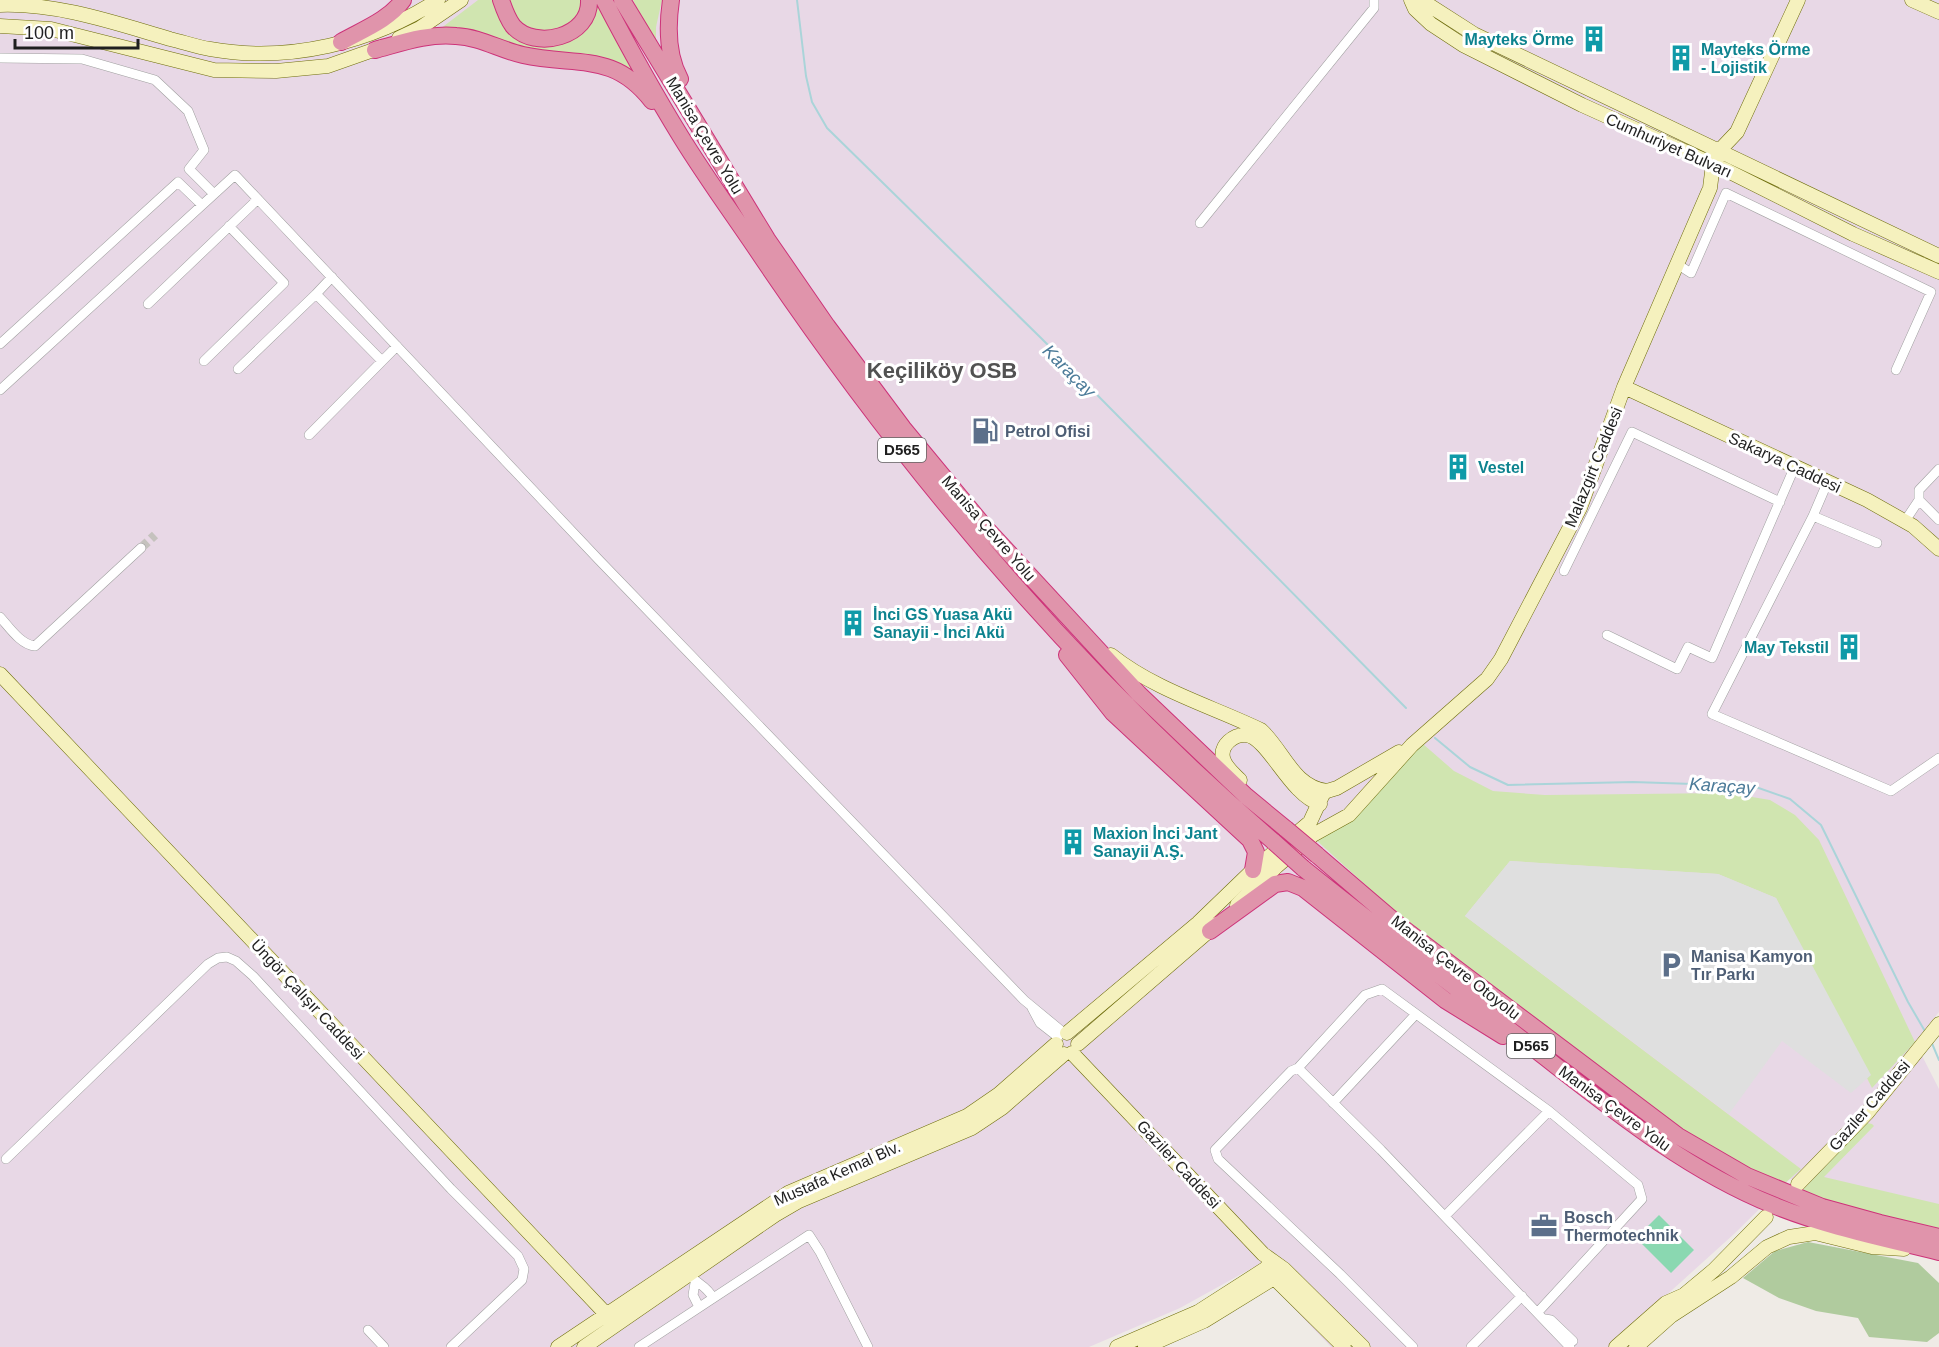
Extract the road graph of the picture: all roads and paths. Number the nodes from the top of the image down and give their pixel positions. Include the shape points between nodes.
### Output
1 (403, 0) edge
2 (438, 0) edge
3 (461, 0) edge
4 (501, 0) edge
5 (589, 0) edge
6 (604, 0) edge
7 (622, 0) edge
8 (670, 0) edge
9 (1374, 0) edge
10 (1411, 0) edge
11 (1421, 0) edge
12 (1798, 0) edge
13 (1912, 0) edge
14 (14, 2) edge
15 (0, 5) edge
16 (1939, 12) edge
17 (0, 26) edge
18 (341, 42) junction
19 (375, 50) junction
20 (0, 58) edge
21 (1590, 90) junction
22 (1582, 105) junction
23 (700, 127) junction
24 (1737, 132) junction
25 (682, 138) junction
26 (1719, 151) junction
27 (1713, 164) junction
28 (1731, 165) junction
29 (189, 169) junction
30 (178, 182) junction
31 (1710, 188) junction
32 (214, 194) junction
33 (258, 199) junction
34 (202, 205) junction
35 (1200, 223) dead end
36 (229, 226) junction
37 (1935, 251) edge
38 (1677, 264) junction
39 (1939, 272) edge
40 (332, 278) junction
41 (316, 294) junction
42 (148, 304) dead end
43 (0, 344) edge
44 (397, 346) junction
45 (204, 361) dead end
46 (382, 361) junction
47 (238, 369) dead end
48 (1896, 370) dead end
49 (1624, 387) junction
50 (0, 390) edge
51 (309, 435) dead end
52 (1795, 466) junction
53 (1939, 469) edge
54 (1828, 481) junction
55 (1919, 500) junction
56 (1780, 502) junction
57 (1812, 516) junction
58 (1939, 520) edge
59 (1905, 521) junction
60 (1876, 543) dead end
61 (141, 548) tunnel mouth
62 (1939, 549) edge
63 (1564, 572) dead end
64 (1050, 597) junction
65 (1032, 605) junction
66 (0, 617) edge
67 (1607, 635) dead end
68 (0, 674) edge
69 (1412, 745) junction
70 (1939, 758) edge
71 (1332, 789) junction
72 (1320, 804) junction
73 (1352, 811) junction
74 (1273, 817) junction
75 (1335, 821) junction
76 (1317, 855) joint
77 (1253, 870) junction
78 (1210, 931) junction
79 (1416, 1014) junction
80 (1939, 1024) edge
81 (1067, 1043) junction
82 (1298, 1068) junction
83 (1588, 1091) junction
84 (1333, 1103) junction
85 (1549, 1112) junction
86 (6, 1159) dead end
87 (1798, 1184) dead end
88 (1445, 1216) junction
89 (1766, 1216) dead end
90 (1938, 1246) edge
91 (1272, 1266) junction
92 (688, 1274) junction
93 (1684, 1295) junction
94 (1522, 1296) junction
95 (713, 1298) junction
96 (699, 1307) junction
97 (1541, 1315) junction
98 (1671, 1316) junction
99 (610, 1320) junction
100 (368, 1330) dead end
101 (384, 1347) edge
102 (451, 1347) edge
103 (558, 1347) edge
104 (584, 1347) edge
105 (639, 1347) edge
106 (868, 1347) edge
107 (1117, 1347) edge
108 (1145, 1347) edge
109 (1344, 1347) edge
110 (1363, 1347) edge
111 (1413, 1347) edge
112 (1471, 1347) edge
113 (1570, 1347) edge
114 (1576, 1347) edge
115 (1616, 1347) edge
116 (1636, 1347) edge

1 - 18 highway via 377,23
2 - 18 street via 381,30
3 - 19 street via 420,28
4 - 5 highway via 514,27 536,38 550,39 578,26
6 - 25 highway, Manisa Çevre Yolu / D565
7 - 23 highway, Manisa Çevre Yolu / D565
8 - 23 highway via 669,44 675,69
9 - 35 street via 1374,8
10 - 22 street, Cumhuriyet Bulvarı via 1431,24 1463,45
11 - 21 street, Cumhuriyet Bulvarı via 1474,34
12 - 24 street
13 - 16 street
14 - 15 street
14 - 18 street via 72,12 210,50 262,54 310,50
17 - 19 street via 51,29 214,70 276,71 328,66
19 - 25 highway via 434,36 457,36 520,55 607,66 624,73 643,89
20 - 29 street via 82,59 155,80 188,111 204,150
21 - 22 street
21 - 26 street, Cumhuriyet Bulvarı
22 - 27 street, Cumhuriyet Bulvarı
23 - 64 highway, Manisa Çevre Yolu / D565 via 767,239 827,326 903,428 984,526
24 - 26 street
24 - 28 street
25 - 65 highway, Manisa Çevre Yolu / D565 via 815,335 916,467
26 - 27 street
26 - 28 street, Cumhuriyet Bulvarı
27 - 28 street, Cumhuriyet Bulvarı
27 - 31 street
28 - 31 street
28 - 37 street, Cumhuriyet Bulvarı
28 - 39 street, Cumhuriyet Bulvarı via 1853,234
29 - 30 street
29 - 32 street
30 - 34 street
30 - 43 street
31 - 38 street, Malazgirt Caddesi
32 - 33 street via 235,175
32 - 34 street
33 - 36 street
33 - 40 street
34 - 50 street
36 - 42 street
36 - 45 street via 284,283
38 - 48 street via 1691,273 1726,193 1909,281 1931,292
38 - 49 street, Malazgirt Caddesi
40 - 41 street
40 - 44 street
41 - 46 street
41 - 47 street
44 - 46 street
44 - 81 street
46 - 51 street
49 - 52 street, Sakarya Caddesi
49 - 69 street, Malazgirt Caddesi via 1580,508 1501,659 1487,679
52 - 54 street, Sakarya Caddesi
52 - 56 street
53 - 55 street via 1919,490
54 - 57 street
54 - 59 street, Sakarya Caddesi
55 - 58 street
55 - 59 street
56 - 63 street via 1632,432
56 - 67 street via 1712,658 1688,647 1677,669
57 - 60 street
57 - 70 street via 1712,714 1891,791
59 - 62 street, Sakarya Caddesi
61 - 66 street via 35,646 24,642
64 - 71 street via 1126,667 1153,683 1261,730 1306,784 1318,790
64 - 74 highway, Manisa Çevre Yolu / D565 via 1139,694
65 - 77 highway via 1113,714 1250,840 1256,852
65 - 83 highway, Manisa Çevre Yolu / D565, bridge via 1149,727 1303,868
68 - 99 street, Üngör Çalışır Caddesi
69 - 71 street
69 - 73 street
71 - 72 street
71 - 73 street via 1351,795
72 - 74 street via 1292,784 1254,737 1235,737 1223,749 1223,759
72 - 75 street via 1326,818
72 - 77 street via 1310,822
73 - 75 street via 1345,819
74 - 76 highway, Manisa Çevre Yolu / D565, bridge
75 - 78 street via 1277,866
76 - 90 highway, Manisa Çevre Otoyolu / D565 via 1400,926 1678,1136 1747,1176 1822,1207
77 - 81 street
78 - 81 street
78 - 83 highway via 1275,884 1288,882 1303,888 1445,1000
79 - 82 street via 1382,989 1365,995
79 - 84 street
79 - 85 street
80 - 87 street, Gaziler Caddesi via 1867,1113
81 - 91 street, Gaziler Caddesi
81 - 92 street, Mustafa Kemal Blv. via 1002,1108 972,1128 799,1201
82 - 84 street
82 - 111 street via 1228,1135 1215,1150 1218,1159
83 - 90 highway, Manisa Çevre Yolu / D565 via 1712,1175 1772,1205 1875,1238
84 - 88 street
85 - 88 street
85 - 97 street via 1638,1185 1642,1199
86 - 102 street via 208,964 227,957 253,976 518,1256 524,1269 522,1280
88 - 94 street
89 - 93 street
90 - 98 street via 1872,1247 1815,1233 1789,1237 1767,1248
91 - 107 street via 1198,1312
91 - 108 street via 1204,1321
91 - 109 street, Gaziler Caddesi
91 - 110 street, Gaziler Caddesi
92 - 95 street via 708,1288
92 - 96 street
92 - 99 street, Mustafa Kemal Blv.
93 - 98 street
93 - 115 street via 1666,1303
94 - 97 street
94 - 112 street
95 - 96 street
95 - 106 street via 809,1235
96 - 105 street
97 - 113 street
97 - 114 street via 1551,1320
98 - 116 street
99 - 103 street, Mustafa Kemal Blv.
99 - 104 street, Mustafa Kemal Blv.
100 - 101 street

